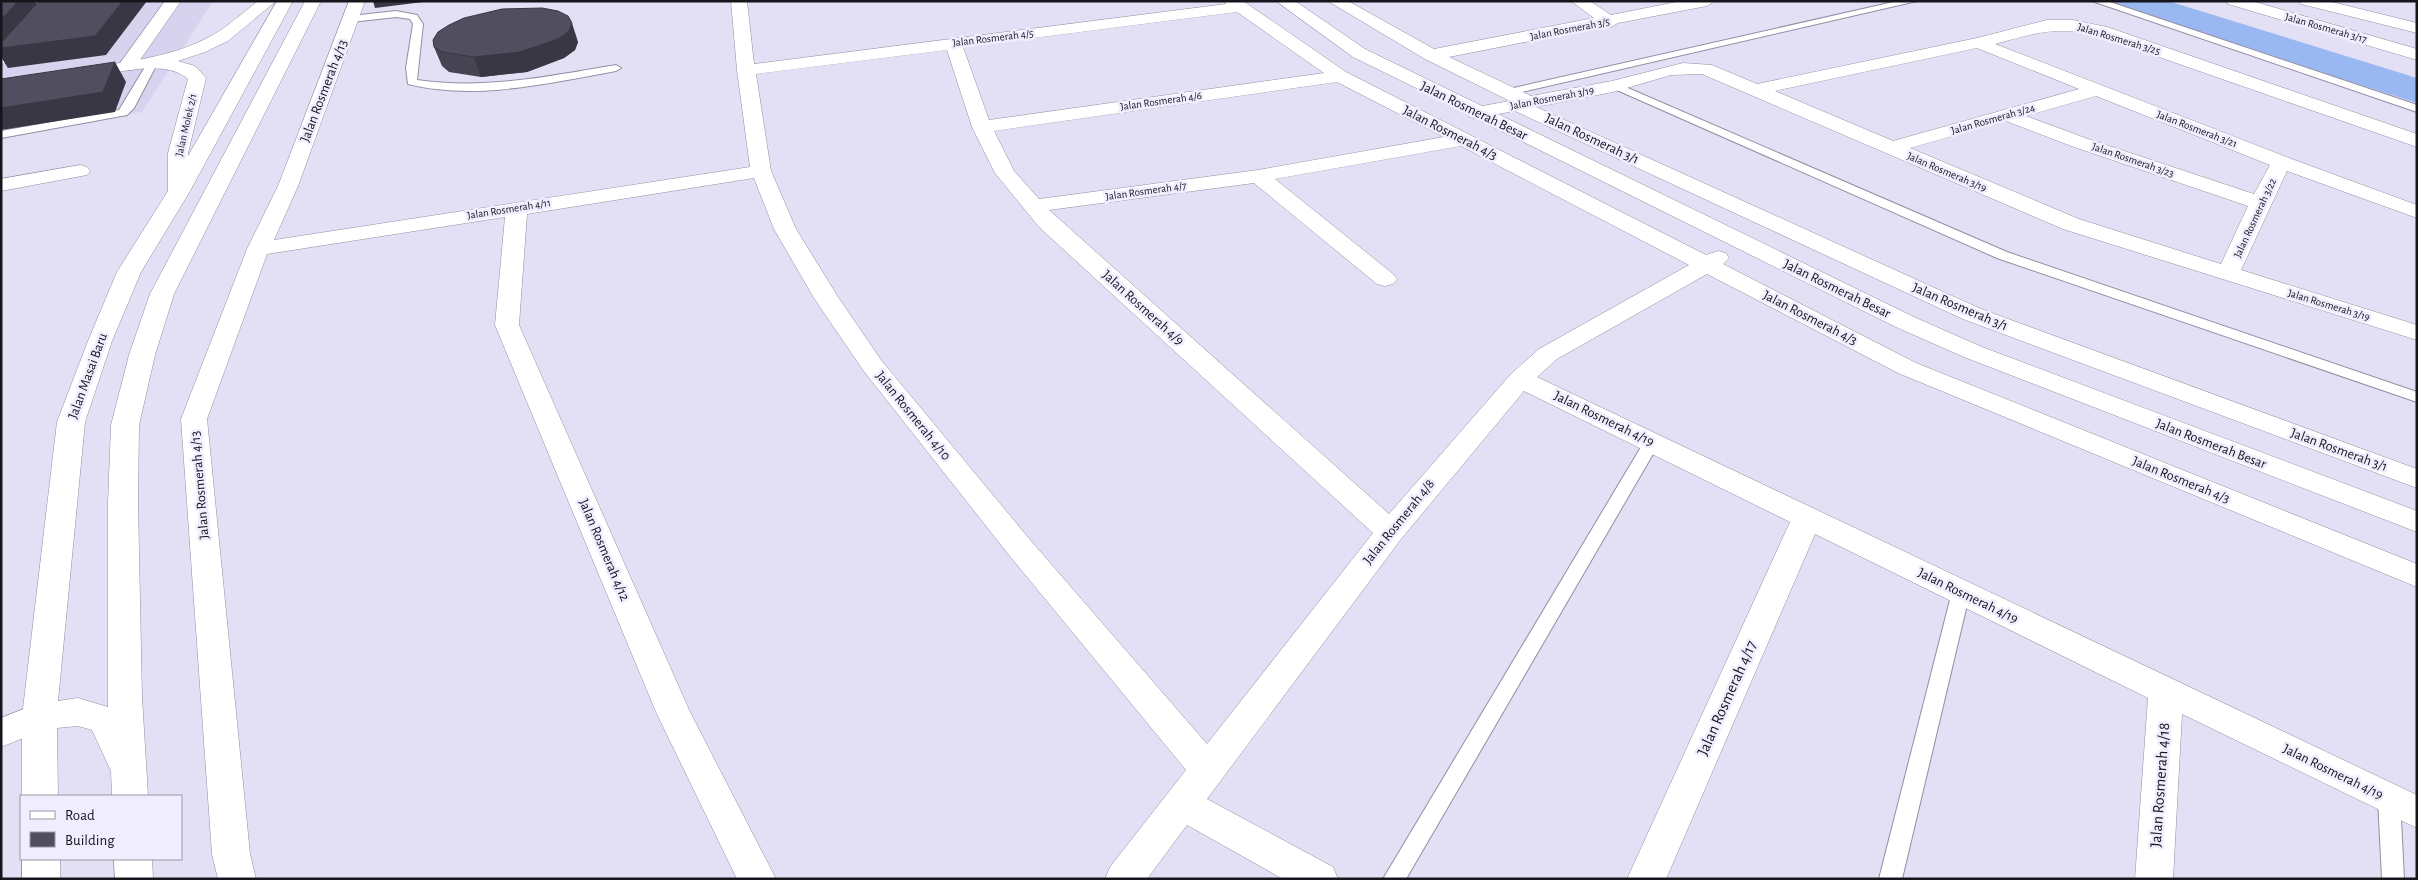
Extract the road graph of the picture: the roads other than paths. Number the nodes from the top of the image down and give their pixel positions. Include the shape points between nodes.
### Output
1 (54, 1) edge
2 (173, 1) edge
3 (268, 1) edge
4 (285, 1) edge
5 (313, 1) edge
6 (1284, 1) edge
7 (1336, 1) edge
8 (1579, 1) edge
9 (1707, 1) edge
10 (1912, 1) edge
11 (2097, 1) edge
12 (2234, 1) edge
13 (2307, 1) edge
14 (743, 2) edge
15 (1236, 4) edge
16 (1673, 4) edge
17 (354, 10) edge
18 (1611, 22) junction
19 (2417, 28) edge
20 (20, 38) junction
21 (1, 40) edge
22 (953, 43) junction
23 (1978, 43) junction
24 (1432, 55) junction
25 (2417, 55) edge
26 (1, 59) edge
27 (153, 62) junction
28 (128, 66) junction
29 (616, 68) dead end
30 (746, 70) junction
31 (1340, 76) junction
32 (60, 77) edge
33 (1614, 85) junction
34 (1755, 90) junction
35 (2096, 90) junction
36 (1518, 100) junction
37 (2417, 109) edge
38 (1476, 113) junction
39 (2007, 115) junction
40 (982, 127) junction
41 (1, 135) edge
42 (1464, 140) junction
43 (2417, 141) edge
44 (1890, 148) junction
45 (2282, 162) junction
46 (80, 171) dead end
47 (761, 171) junction
48 (1258, 176) junction
49 (1, 184) edge
50 (179, 191) junction
51 (2260, 203) junction
52 (1033, 206) junction
53 (517, 208) junction
54 (2417, 212) edge
55 (1745, 244) junction
56 (258, 249) junction
57 (1706, 265) junction
58 (2228, 274) junction
59 (1385, 279) dead end
60 (2417, 333) edge
61 (1520, 379) junction
62 (2417, 397) edge
63 (1652, 442) junction
64 (2417, 478) edge
65 (1807, 517) junction
66 (2417, 522) edge
67 (1390, 532) junction
68 (2417, 576) edge
69 (1962, 592) junction
70 (2166, 691) junction
71 (38, 717) junction
72 (1, 733) edge
73 (1208, 771) junction
74 (129, 785) edge
75 (40, 795) edge
76 (2389, 799) junction
77 (1182, 804) junction
78 (2417, 812) edge
79 (41, 860) edge
80 (133, 860) edge
81 (41, 879) edge
82 (134, 879) edge
83 (236, 879) edge
84 (757, 879) edge
85 (1124, 879) edge
86 (1319, 879) edge
87 (1394, 879) edge
88 (1646, 879) edge
89 (1890, 879) edge
90 (2154, 879) edge
91 (2393, 879) edge

1 - 20 street
2 - 28 street
3 - 27 street, Jalan Molek 2/1 via 217,40
4 - 50 street, Jalan Masai Baru
5 - 74 street via 162,294 124,425 124,668
6 - 38 street, Jalan Rosmerah Besar via 1348,47
7 - 24 street, Jalan Rosmerah 3/1
8 - 18 street
9 - 16 street, Jalan Rosmerah 3/5
10 - 36 lane
11 - 37 lane
12 - 25 street, Jalan Rosmerah 3/17
13 - 19 street
14 - 30 street, Jalan Rosmerah 4/10
15 - 22 street, Jalan Rosmerah 4/5
15 - 31 street, Jalan Rosmerah 4/3
16 - 18 street, Jalan Rosmerah 3/5
17 - 29 lane via 414,17 418,24 417,44 410,68 412,82 437,88 525,83
17 - 56 street, Jalan Rosmerah 4/13 via 288,186
18 - 24 street, Jalan Rosmerah 3/5
20 - 21 lane
20 - 26 street
22 - 30 street, Jalan Rosmerah 4/5
22 - 40 street, Jalan Rosmerah 4/9
23 - 34 street, Jalan Rosmerah 3/25
23 - 35 street, Jalan Rosmerah 3/21
23 - 43 street, Jalan Rosmerah 3/25 via 2047,25 2088,28
24 - 36 street, Jalan Rosmerah 3/1
27 - 28 street, Jalan Molek 2/1
27 - 41 lane via 123,113
27 - 50 street, Jalan Molek 2/1 via 188,70 197,78 178,153
28 - 32 street, Jalan Molek 2/1
30 - 47 street, Jalan Rosmerah 4/10
31 - 40 street, Jalan Rosmerah 4/6
31 - 42 street, Jalan Rosmerah 4/3
33 - 34 street, Jalan Rosmerah 3/19 via 1693,66
33 - 36 street, Jalan Rosmerah 3/19
33 - 62 lane via 2002,255
34 - 44 street, Jalan Rosmerah 3/19
35 - 39 street, Jalan Rosmerah 3/24
35 - 45 street, Jalan Rosmerah 3/21
36 - 38 street, Jalan Rosmerah 3/19
36 - 64 street, Jalan Rosmerah 3/1 via 1972,314
38 - 55 street, Jalan Rosmerah Besar
39 - 44 street, Jalan Rosmerah 3/24
39 - 51 street, Jalan Rosmerah 3/23
40 - 52 street, Jalan Rosmerah 4/9 via 1005,173
42 - 48 street, Jalan Rosmerah 4/7
42 - 57 street, Jalan Rosmerah 4/3
44 - 58 street, Jalan Rosmerah 3/19 via 2071,224
45 - 51 street, Jalan Rosmerah 3/22
45 - 54 street, Jalan Rosmerah 3/21
46 - 49 street
47 - 53 street, Jalan Rosmerah 4/11
47 - 73 street, Jalan Rosmerah 4/10 via 785,230 872,366
48 - 52 street, Jalan Rosmerah 4/7
48 - 59 street
50 - 71 street, Jalan Masai Baru via 129,272 100,340 71,422
51 - 58 street, Jalan Rosmerah 3/22
52 - 67 street, Jalan Rosmerah 4/9
53 - 56 street, Jalan Rosmerah 4/11
53 - 84 street, Jalan Rosmerah 4/12 via 507,325 673,712
55 - 57 street, Jalan Rosmerah 4/8
55 - 66 street, Jalan Rosmerah Besar via 1973,352
56 - 83 street, Jalan Rosmerah 4/13 via 194,419
57 - 61 street, Jalan Rosmerah 4/8 via 1548,354
57 - 68 street, Jalan Rosmerah 4/3 via 1906,368
58 - 60 street, Jalan Rosmerah 3/19
61 - 63 street, Jalan Rosmerah 4/19
61 - 67 street, Jalan Rosmerah 4/8
63 - 65 street, Jalan Rosmerah 4/19
63 - 87 lane
65 - 69 street, Jalan Rosmerah 4/19
65 - 88 street, Jalan Rosmerah 4/17
67 - 73 street, Jalan Rosmerah 4/8
69 - 70 street, Jalan Rosmerah 4/19
69 - 89 lane
70 - 76 street, Jalan Rosmerah 4/19
70 - 90 street, Jalan Rosmerah 4/18
71 - 72 street
71 - 74 street via 78,712 105,720
71 - 75 street, Jalan Masai Baru
73 - 77 street, Jalan Rosmerah 4/8
76 - 78 street, Jalan Rosmerah 4/19
76 - 91 lane
77 - 85 street, Jalan Rosmerah 4/8
77 - 86 street
79 - 81 street
80 - 82 street

